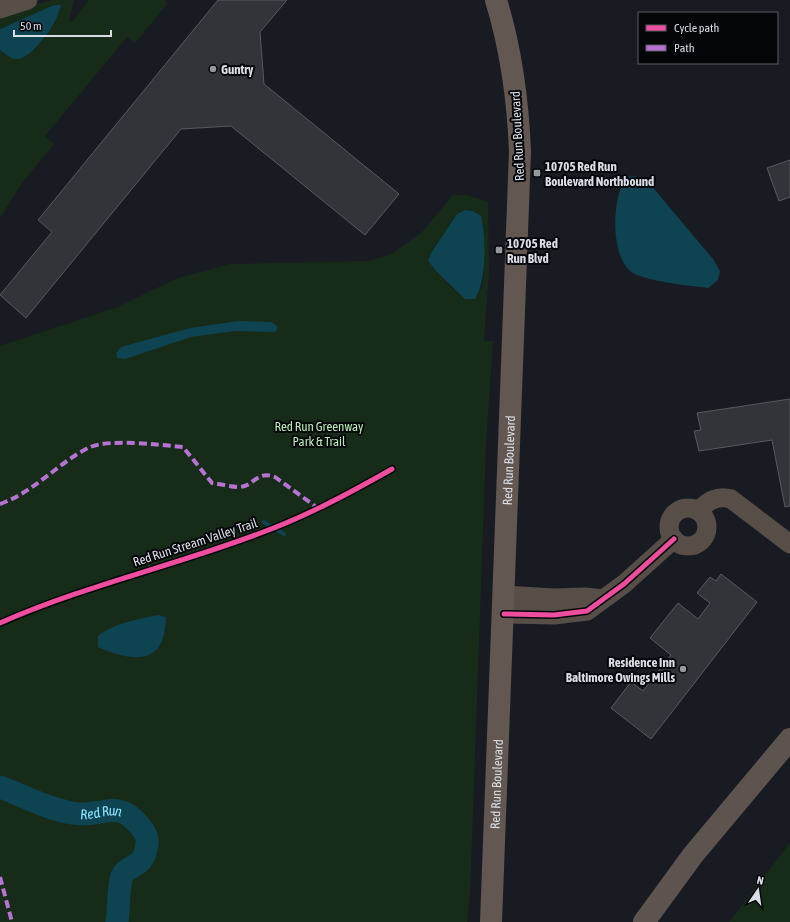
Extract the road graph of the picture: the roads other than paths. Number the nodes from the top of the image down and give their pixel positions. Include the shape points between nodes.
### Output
1 (28, 0) edge
2 (496, 0) edge
3 (0, 9) edge
4 (698, 511) junction
5 (674, 539) junction
6 (790, 544) edge
7 (504, 604) junction
8 (790, 739) edge
9 (790, 755) edge
10 (721, 824) junction
11 (491, 922) edge
12 (644, 922) edge

1 - 3 street
2 - 7 main road, Red Run Boulevard via 512,68 520,152
4 - 5 street via 687,508 673,517 670,528
4 - 5 street via 706,519 707,524 702,540 697,544 685,545
4 - 6 street via 713,499 731,499
5 - 7 street via 603,599 554,598
7 - 11 main road, Red Run Boulevard
8 - 10 highway
9 - 10 highway
10 - 12 highway via 669,886

